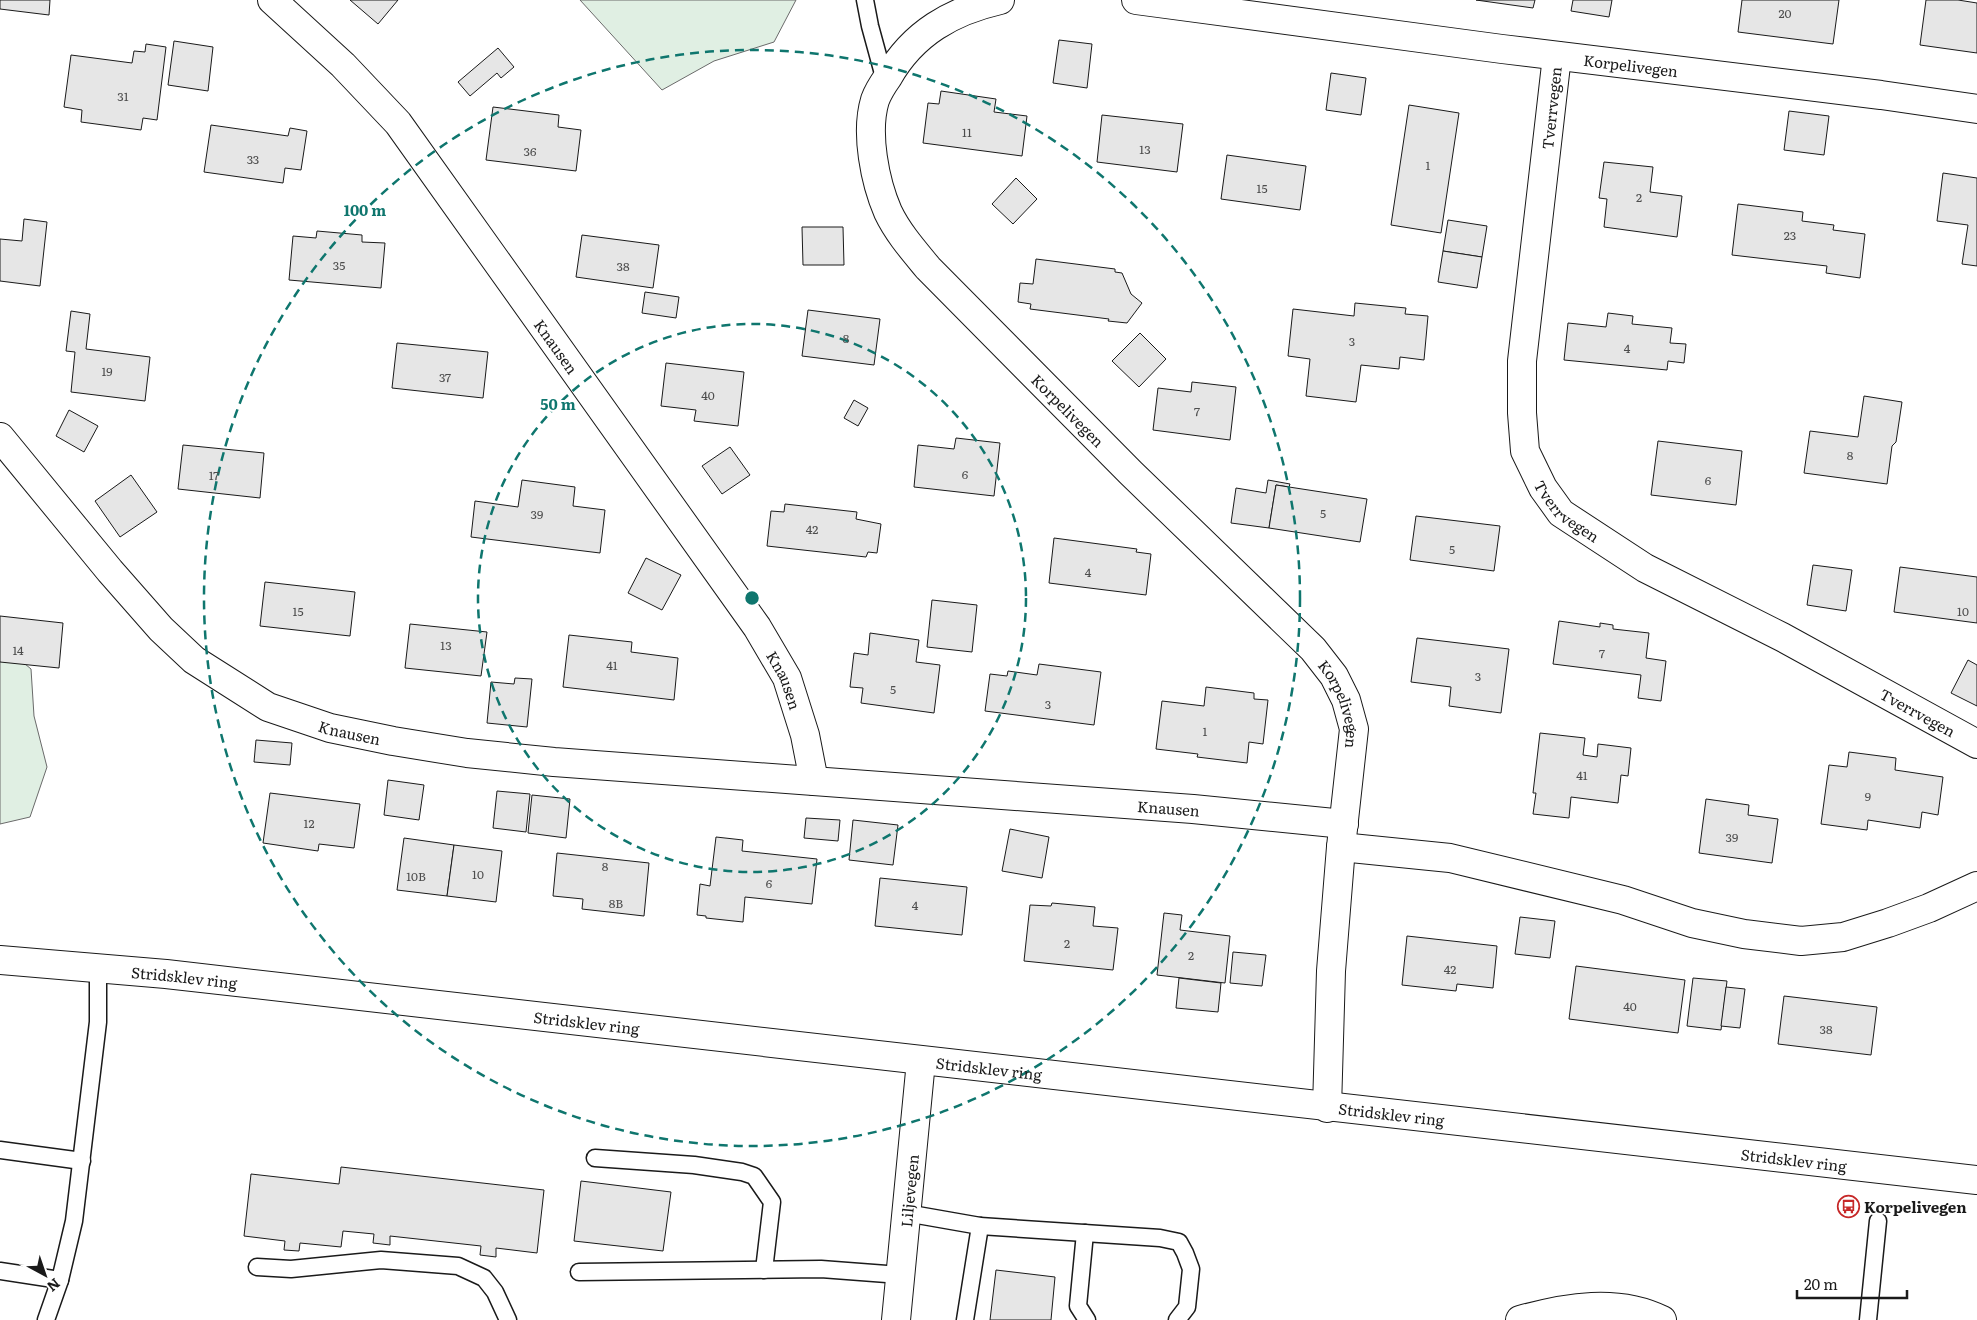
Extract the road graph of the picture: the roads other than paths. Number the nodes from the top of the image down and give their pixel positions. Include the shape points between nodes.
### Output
1 (272, 0) edge
2 (866, 0) edge
3 (1000, 0) edge
4 (1136, 0) edge
5 (1557, 56) junction
6 (885, 81) junction
7 (1977, 109) edge
8 (0, 437) edge
9 (1977, 744) edge
10 (814, 781) junction
11 (1342, 835) junction
12 (1977, 886) edge
13 (0, 960) edge
14 (98, 969) junction
15 (921, 1061) junction
16 (1328, 1108) junction
17 (0, 1150) edge
18 (595, 1158) dead end
19 (82, 1161) junction
20 (1977, 1180) edge
21 (906, 1214) junction
22 (1878, 1221) dead end
23 (980, 1226) junction
24 (1085, 1233) junction
25 (257, 1268) dead end
26 (764, 1270) junction
27 (0, 1272) edge
28 (579, 1272) dead end
29 (900, 1275) junction
30 (60, 1280) junction
31 (46, 1320) edge
32 (508, 1320) edge
33 (896, 1320) edge
34 (965, 1320) edge
35 (1087, 1320) edge
36 (1177, 1320) edge
37 (1520, 1320) edge
38 (1662, 1320) edge
39 (1868, 1320) edge

1 - 10 street, Knausen via 343,65 398,123 757,627 787,678 806,735
2 - 6 lane
3 - 6 street, Korpelivegen via 978,5 919,37 896,62
4 - 5 street, Korpelivegen
5 - 7 street, Korpelivegen
5 - 9 street, Tverrvegen via 1522,361 1525,451 1543,488 1561,513 1645,568 1782,637
6 - 11 street, Korpelivegen via 875,100 872,151 877,181 889,213 906,242 1131,473 1314,649 1334,676 1346,700 1354,729
8 - 10 street, Knausen via 161,629 194,660 268,707 330,728 468,753
10 - 11 street, Knausen via 1193,809
11 - 12 street via 1623,900 1692,923 1801,941 1843,937 1929,908
11 - 16 street, Korpelivegen via 1332,971
13 - 14 street, Stridsklev ring
14 - 15 street, Stridsklev ring via 166,974
14 - 19 lane via 98,1022
15 - 16 street, Stridsklev ring
15 - 21 street, Liljevegen
16 - 20 street, Stridsklev ring
17 - 19 lane
18 - 26 lane via 694,1165 754,1176 772,1202
19 - 30 lane via 74,1221
21 - 23 lane
21 - 29 street, Liljevegen
22 - 39 lane
23 - 24 lane
23 - 34 lane
24 - 35 lane via 1078,1306
24 - 36 lane via 1179,1242 1191,1269 1187,1307
25 - 32 lane via 291,1270 381,1260 458,1266 484,1278 495,1292
26 - 28 lane
26 - 29 lane via 821,1269
27 - 30 lane
29 - 33 street, Liljevegen
30 - 31 lane
37 - 38 street via 1553,1310 1609,1306 1649,1313

